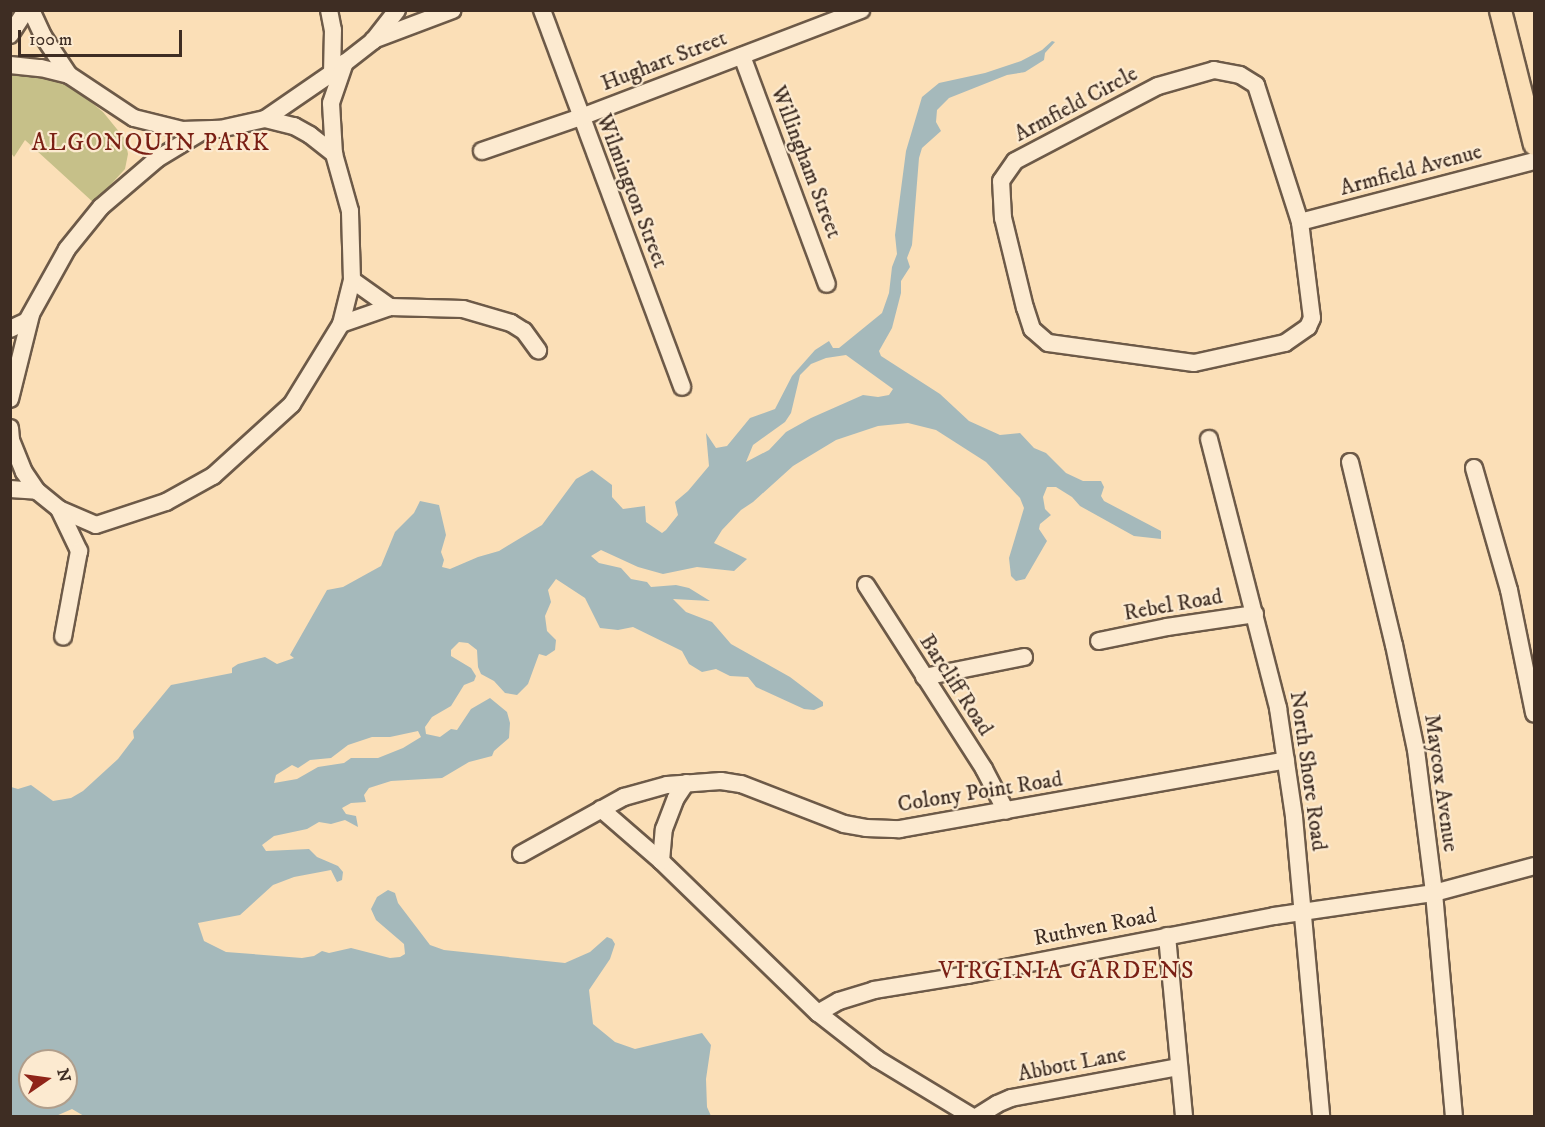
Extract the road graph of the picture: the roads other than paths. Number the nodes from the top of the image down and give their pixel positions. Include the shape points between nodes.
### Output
1 (26, 10) edge
2 (31, 10) edge
3 (329, 10) edge
4 (397, 10) edge
5 (453, 10) edge
6 (542, 10) edge
7 (861, 10) edge
8 (1500, 10) edge
9 (10, 35) edge
10 (373, 41) junction
11 (742, 56) junction
12 (345, 62) junction
13 (10, 65) edge
14 (332, 73) junction
15 (69, 75) junction
16 (580, 117) junction
17 (265, 119) junction
18 (204, 130) junction
19 (1534, 144) edge
20 (482, 151) dead end
21 (334, 154) junction
22 (1534, 161) edge
23 (1300, 222) junction
24 (352, 280) junction
25 (827, 284) dead end
26 (390, 307) junction
27 (32, 314) junction
28 (341, 324) junction
29 (10, 329) edge
30 (538, 350) dead end
31 (682, 387) dead end
32 (10, 399) edge
33 (11, 437) edge
34 (1209, 440) dead end
35 (1350, 462) dead end
36 (1474, 468) dead end
37 (10, 489) edge
38 (37, 491) junction
39 (59, 509) junction
40 (96, 525) junction
41 (79, 551) junction
42 (866, 585) dead end
43 (1255, 614) junction
44 (63, 637) dead end
45 (1099, 641) dead end
46 (1024, 657) dead end
47 (924, 677) junction
48 (1534, 713) edge
49 (1286, 760) junction
50 (686, 783) junction
51 (601, 809) junction
52 (1006, 811) junction
53 (521, 854) dead end
54 (661, 861) junction
55 (1534, 866) edge
56 (1434, 893) junction
57 (1302, 912) junction
58 (1167, 936) junction
59 (818, 1013) junction
60 (1179, 1066) junction
61 (970, 1116) edge
62 (978, 1116) edge
63 (1184, 1116) edge
64 (1321, 1116) edge
65 (1454, 1116) edge

1 - 9 street
2 - 15 street
3 - 14 street via 334,43
4 - 10 street
5 - 10 street
6 - 16 street, Wilmington Street
7 - 11 street, Hughart Street
8 - 19 main road
10 - 12 street
11 - 16 street, Hughart Street
11 - 25 street, Willingham Street
12 - 14 street
12 - 21 street via 331,104
13 - 15 street
14 - 17 street
15 - 18 street via 134,118 163,127
16 - 20 street, Hughart Street
16 - 31 street, Wilmington Street
17 - 18 street
17 - 21 street via 294,126
18 - 27 street via 157,159 101,207 67,249
21 - 24 street via 350,211
22 - 23 street, Armfield Avenue
23 - 23 street, Armfield Circle via 1256,85 1240,75 1214,70 1158,86 1015,161 1001,181 1003,218 1032,329 1048,343 1186,362 1285,343 1308,327 1312,318
24 - 26 street
24 - 28 street
26 - 28 street
26 - 30 street via 463,309 511,323 524,331
27 - 29 street via 24,324
27 - 32 street
28 - 40 street via 292,404 213,476 166,502
33 - 38 street via 24,472
34 - 43 street, North Shore Road
35 - 56 street, Maycox Avenue via 1416,750
36 - 48 street via 1509,590
37 - 38 street
38 - 39 street
39 - 40 street
39 - 41 street
40 - 41 street
41 - 44 street
42 - 47 street, Barcliff Road
43 - 45 street, Rebel Road
43 - 49 street, North Shore Road
46 - 47 street
47 - 52 street, Barcliff Road via 984,769
49 - 52 street, Colony Point Road
49 - 57 street, North Shore Road
50 - 51 street, Colony Point Road via 647,790
50 - 52 street, Colony Point Road via 741,784 824,817 866,828 907,828
50 - 54 street via 664,829
51 - 53 street, Colony Point Road
51 - 54 street
54 - 59 street
55 - 56 street, Ruthven Road
56 - 57 street, Ruthven Road
56 - 65 street, Maycox Avenue
57 - 58 street, Ruthven Road
57 - 64 street, North Shore Road
58 - 59 street, Ruthven Road via 874,990 839,1001
58 - 60 street
59 - 61 street via 877,1059
60 - 62 street, Abbott Lane via 1011,1098
60 - 63 street

